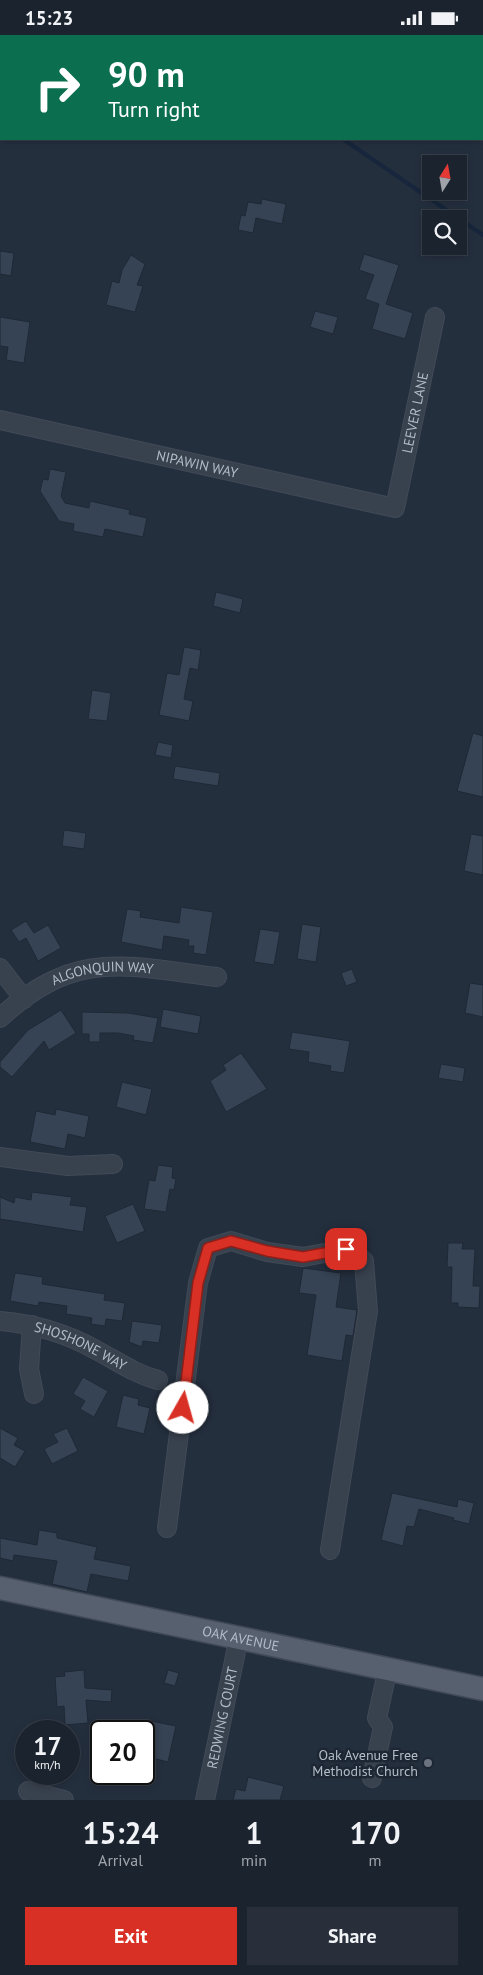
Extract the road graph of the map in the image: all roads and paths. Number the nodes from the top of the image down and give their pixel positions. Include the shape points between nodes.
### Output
1 (435, 317) dead end
2 (0, 420) edge
3 (395, 508) joint
4 (0, 967) edge
5 (217, 977) dead end
6 (24, 999) junction
7 (0, 1018) edge
8 (0, 1157) edge
9 (113, 1164) dead end
10 (0, 1321) edge
11 (32, 1325) junction
12 (158, 1380) dead end
13 (34, 1394) dead end
14 (168, 1527) dead end
15 (330, 1550) dead end
16 (0, 1587) edge
17 (239, 1637) junction
18 (388, 1669) junction
19 (483, 1689) edge
20 (372, 1779) dead end
21 (28, 1791) dead end
22 (64, 1800) edge
23 (204, 1800) edge

1 - 3 street, LEEVER LANE
2 - 3 street, NIPAWIN WAY
4 - 6 street
5 - 6 street, ALGONQUIN WAY via 117,965 96,966 66,974
6 - 7 street, ALGONQUIN WAY
8 - 9 street via 68,1166
10 - 11 street, SHOSHONE WAY
11 - 12 street, SHOSHONE WAY via 77,1340 127,1369
11 - 13 street via 29,1369
14 - 15 street via 198,1283 208,1248 231,1241 303,1257 346,1249 364,1261 368,1311
16 - 17 main road, OAK AVENUE
17 - 18 main road, OAK AVENUE
17 - 23 street, REDWING COURT
18 - 19 main road, OAK AVENUE
18 - 20 street via 377,1718 383,1727
21 - 22 street

